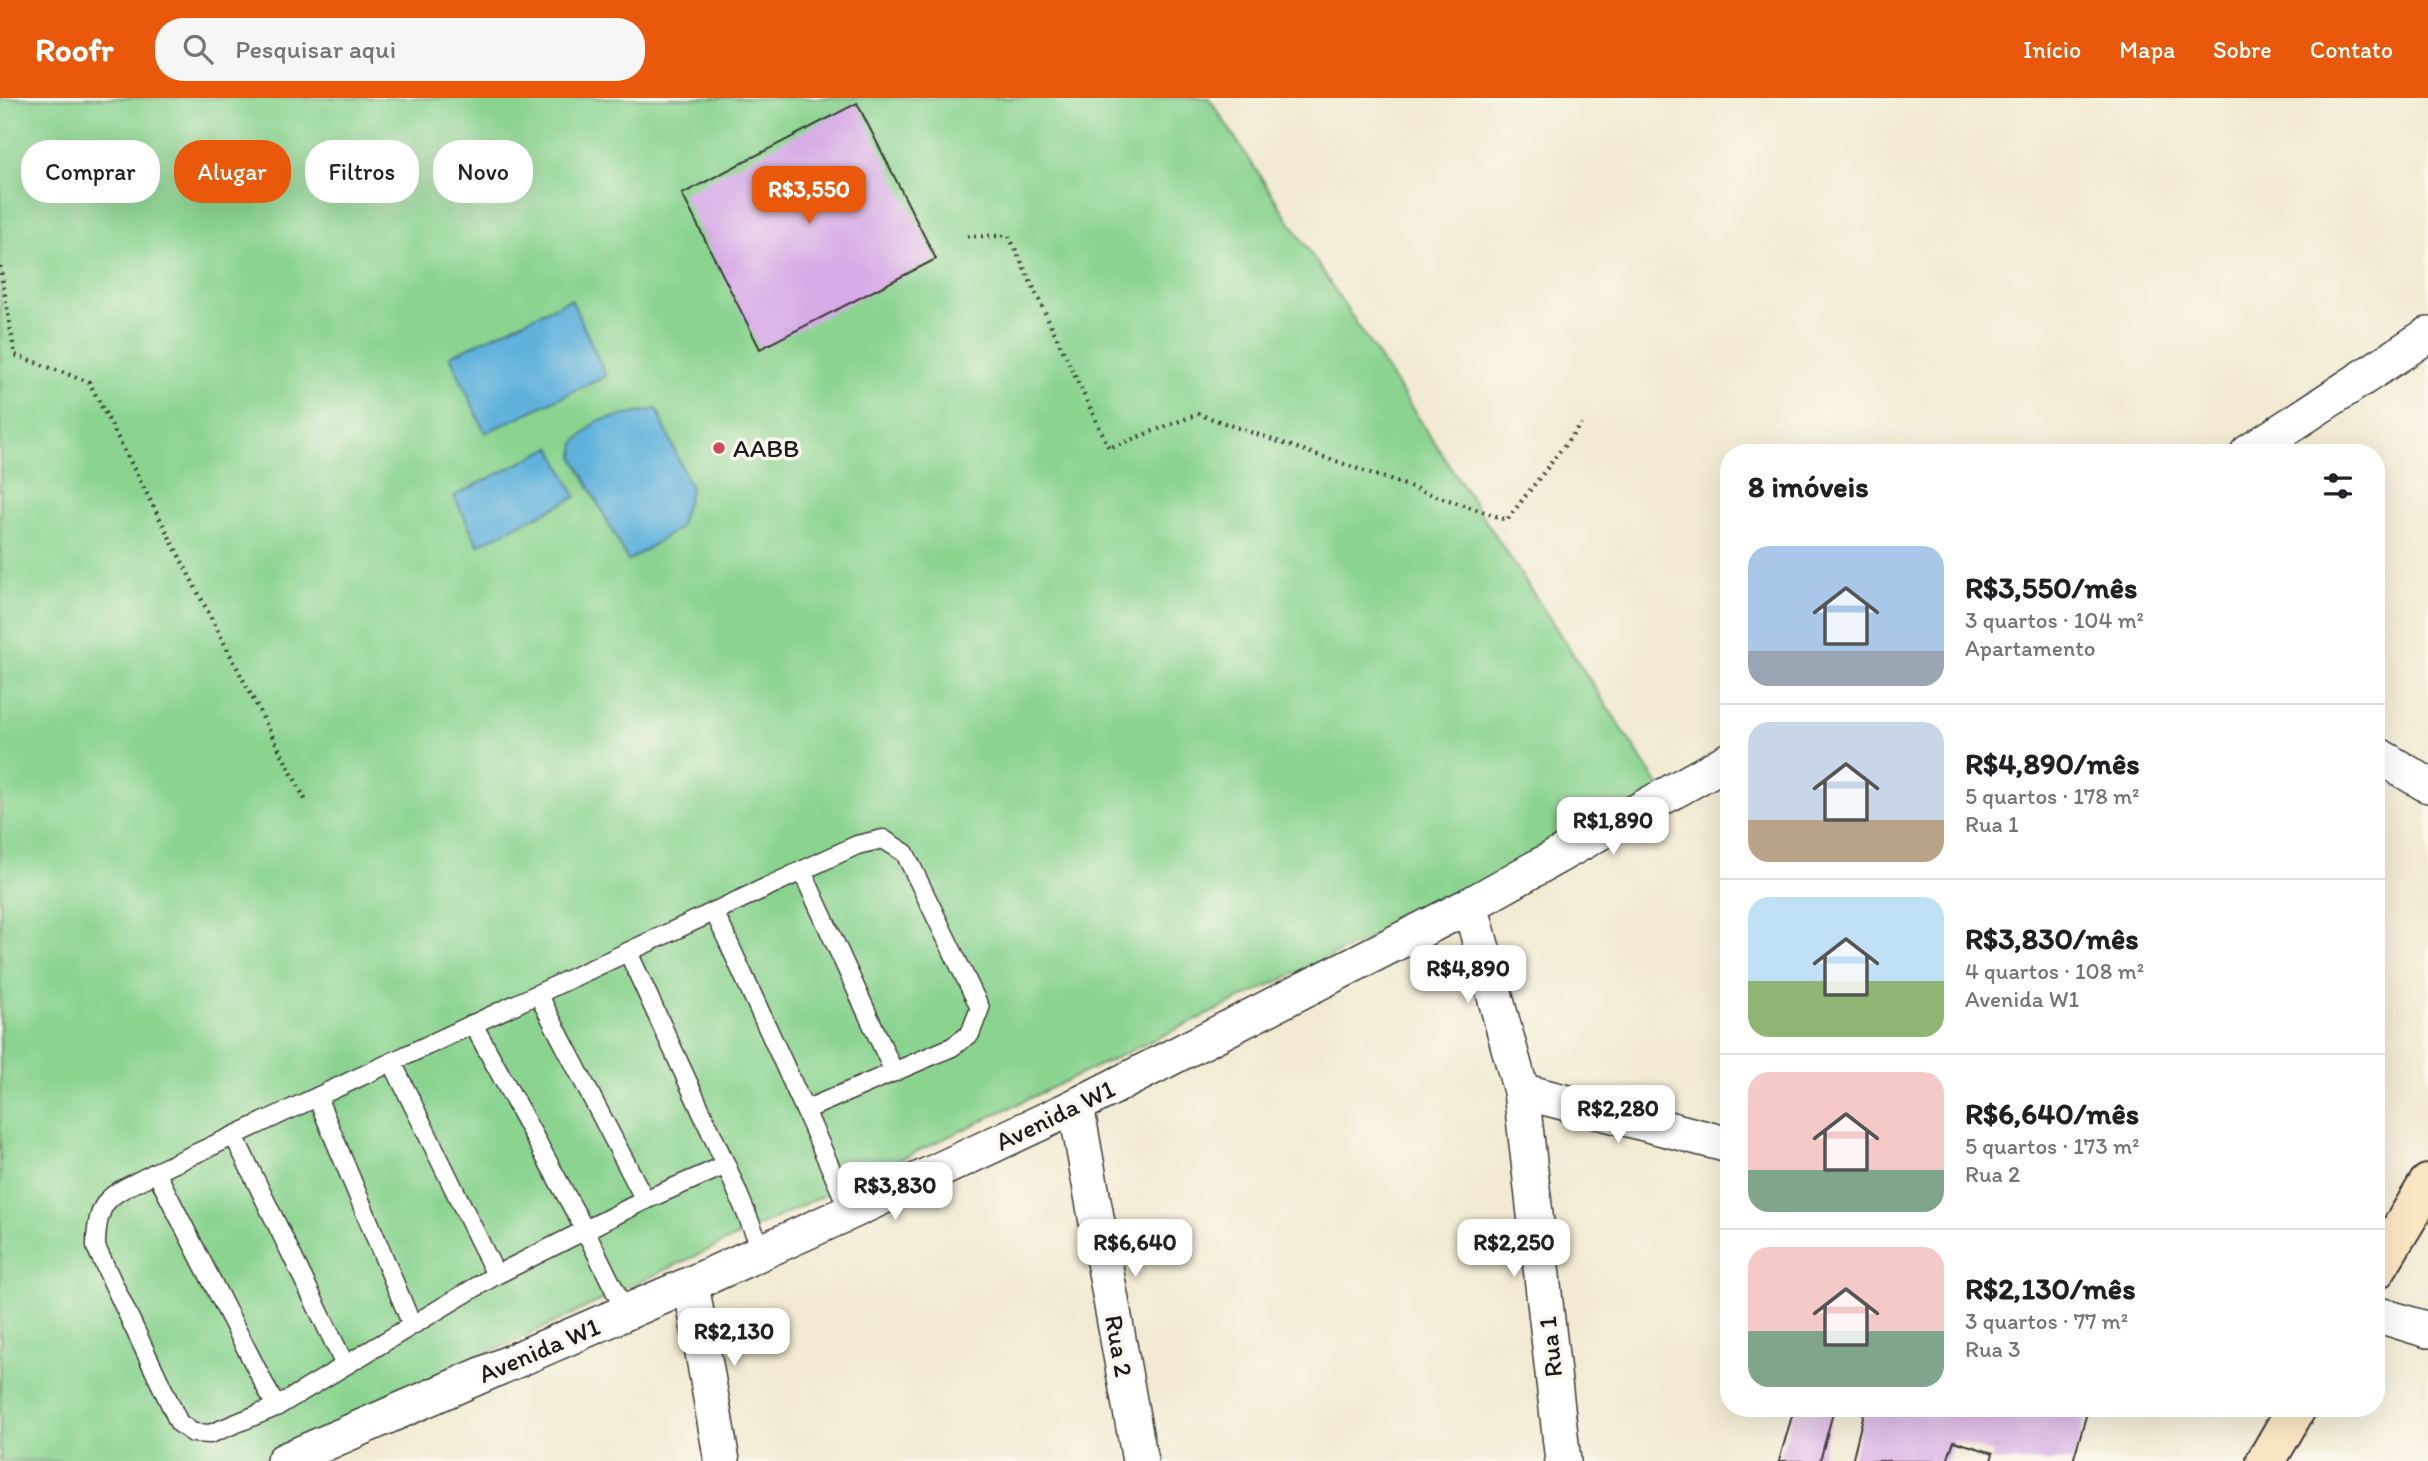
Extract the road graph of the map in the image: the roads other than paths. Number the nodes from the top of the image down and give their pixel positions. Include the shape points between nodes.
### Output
1 (2428, 335) edge
2 (2262, 444) edge
3 (2385, 759) edge
4 (1720, 765) edge
5 (2428, 785) edge
6 (802, 871) junction
7 (1470, 905) junction
8 (714, 911) junction
9 (628, 952) junction
10 (538, 994) junction
11 (473, 1024) junction
12 (392, 1062) junction
13 (894, 1072) junction
14 (1521, 1091) junction
15 (317, 1097) junction
16 (1076, 1106) junction
17 (805, 1110) junction
18 (234, 1136) junction
19 (1720, 1143) edge
20 (726, 1165) junction
21 (156, 1172) junction
22 (2428, 1184) edge
23 (645, 1200) junction
24 (850, 1212) junction
25 (586, 1231) junction
26 (762, 1251) junction
27 (2385, 1255) edge
28 (496, 1275) junction
29 (691, 1284) junction
30 (626, 1313) junction
31 (2385, 1317) edge
32 (412, 1325) junction
33 (2428, 1329) edge
34 (345, 1365) junction
35 (276, 1407) junction
36 (2291, 1417) edge
37 (284, 1461) edge
38 (722, 1461) edge
39 (1140, 1461) edge
40 (1563, 1461) edge
41 (2266, 1461) edge

1 - 2 street
3 - 5 street
4 - 7 street, Avenida W1
6 - 8 lane
6 - 13 lane
6 - 13 lane via 857,845 883,839 905,853 980,1008 970,1034 961,1041
7 - 14 street, Rua 1
7 - 16 street, Avenida W1
8 - 9 lane
8 - 17 lane
9 - 10 lane
9 - 20 lane
10 - 11 lane
10 - 23 lane
11 - 12 lane
11 - 25 lane
12 - 15 lane
12 - 28 lane
13 - 17 lane
14 - 19 street
14 - 40 street, Rua 1
15 - 18 lane
15 - 32 lane
16 - 24 street, Avenida W1
16 - 39 street, Rua 2
17 - 24 lane
18 - 21 lane
18 - 34 lane
20 - 23 lane
20 - 26 lane
21 - 35 lane
21 - 35 lane via 107,1198 96,1221 96,1247 179,1423 193,1433 210,1434
22 - 27 main road
23 - 25 lane
24 - 26 street, Avenida W1
25 - 28 lane
25 - 30 lane
26 - 29 street, Avenida W1
28 - 32 lane
29 - 30 street, Avenida W1
29 - 38 street
30 - 37 street, Avenida W1
31 - 33 street
32 - 34 lane
34 - 35 lane
36 - 41 main road

